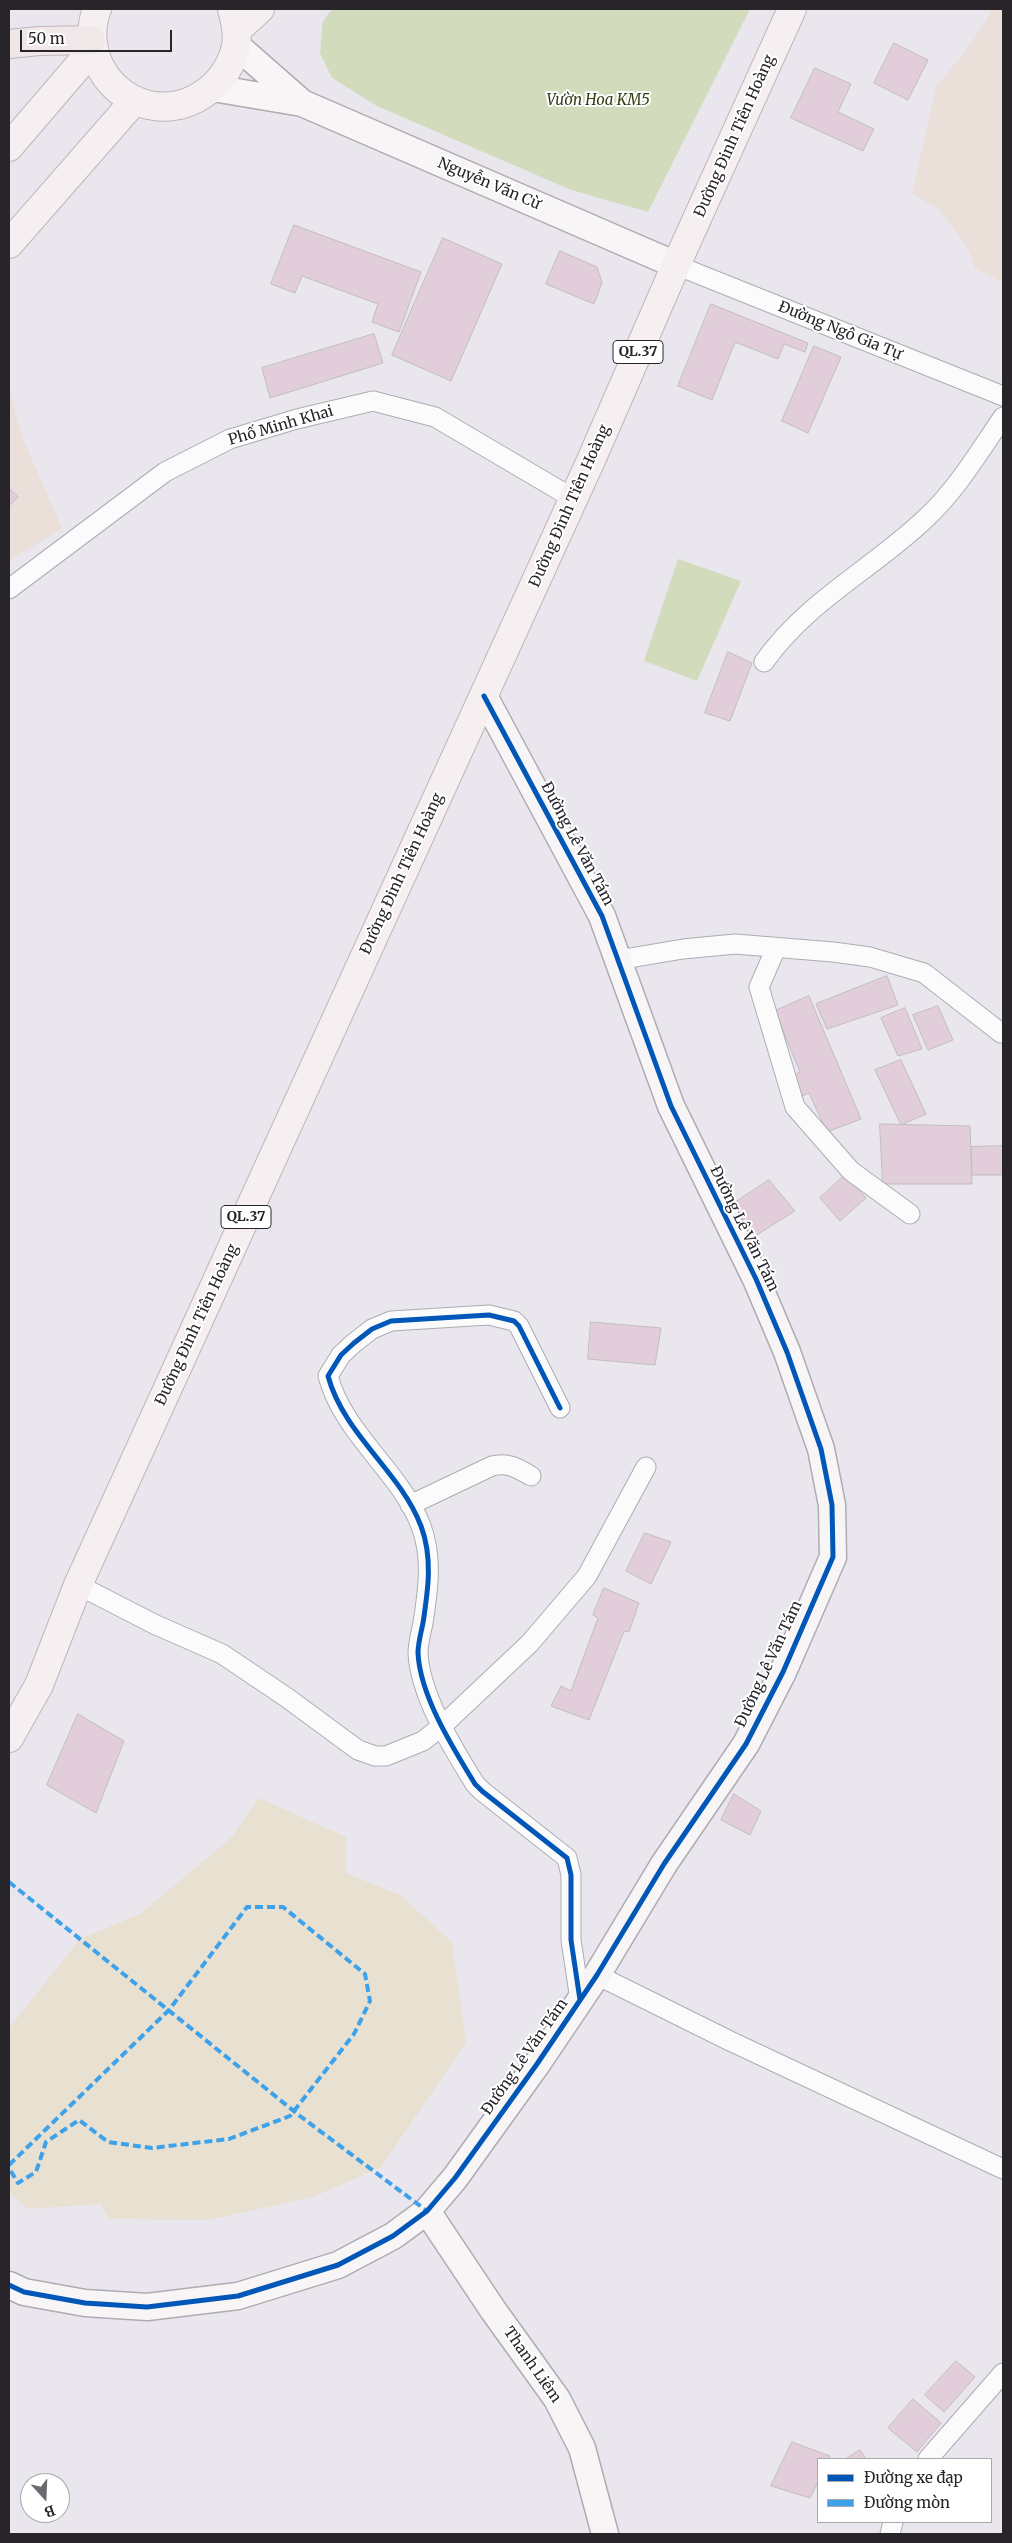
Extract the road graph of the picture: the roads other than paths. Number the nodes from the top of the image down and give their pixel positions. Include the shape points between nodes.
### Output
1 (97, 9) edge
2 (260, 9) edge
3 (792, 9) edge
4 (235, 28) edge
5 (9, 44) edge
6 (92, 45) junction
7 (213, 88) junction
8 (135, 100) junction
9 (302, 103) junction
10 (9, 148) edge
11 (9, 244) edge
12 (676, 265) junction
13 (1003, 396) edge
14 (1003, 417) edge
15 (574, 498) junction
16 (9, 589) edge
17 (764, 662) dead end
18 (484, 696) junction
19 (776, 948) junction
20 (618, 960) junction
21 (1001, 1033) dead end
22 (910, 1214) dead end
23 (560, 1408) dead end
24 (646, 1467) dead end
25 (531, 1476) dead end
26 (410, 1505) junction
27 (78, 1585) junction
28 (442, 1726) junction
29 (9, 1738) edge
30 (597, 1975) junction
31 (580, 2000) junction
32 (1003, 2169) edge
33 (427, 2211) junction
34 (9, 2285) edge
35 (1003, 2373) edge
36 (929, 2458) edge
37 (605, 2534) edge

1 - 6 main road
2 - 4 main road
3 - 12 main road, Đường Đinh Tiên Hoàng / QL.37
4 - 7 main road via 232,61
4 - 9 street, Nguyễn Văn Cừ
5 - 6 highway via 39,41
6 - 8 main road via 101,70
6 - 10 main road
7 - 8 main road via 176,106 155,106
7 - 9 street, Nguyễn Văn Cừ
8 - 11 main road
9 - 12 street, Nguyễn Văn Cừ
12 - 13 street, Đường Ngô Gia Tự
12 - 15 main road, Đường Đinh Tiên Hoàng / QL.37
14 - 17 street via 953,490 926,520 806,614 778,642
15 - 16 street, Phố Minh Khai via 434,417 373,401 230,439 165,472
15 - 18 main road, Đường Đinh Tiên Hoàng / QL.37
18 - 20 street, Đường Lê Văn Tám via 602,916
18 - 27 main road, Đường Đinh Tiên Hoàng / QL.37
19 - 20 street via 735,944
19 - 21 street via 870,957 924,973
19 - 22 street via 759,987 795,1107 851,1171
20 - 30 street, Đường Lê Văn Tám via 671,1106 756,1279 787,1352 821,1449 832,1505 833,1557 783,1672 746,1744 664,1864
23 - 26 street via 514,1321 489,1315 391,1321 372,1329 341,1356 328,1376 337,1404
24 - 28 street via 587,1576 530,1644
25 - 26 street via 502,1463
26 - 28 street via 421,1527 430,1582 418,1652 421,1673
27 - 28 street via 222,1654 367,1754 386,1756 407,1749
27 - 29 main road, Đường Đinh Tiên Hoàng / QL.37 via 39,1685
28 - 31 street via 482,1792 567,1858 571,1875 571,1940
30 - 31 street, Đường Lê Văn Tám
30 - 32 street
31 - 33 street, Đường Lê Văn Tám via 455,2178
33 - 34 street, Đường Lê Văn Tám via 393,2236 338,2265 238,2296 148,2307 85,2303 24,2292
33 - 37 street, Thanh Liêm via 557,2398 582,2448
35 - 36 street

